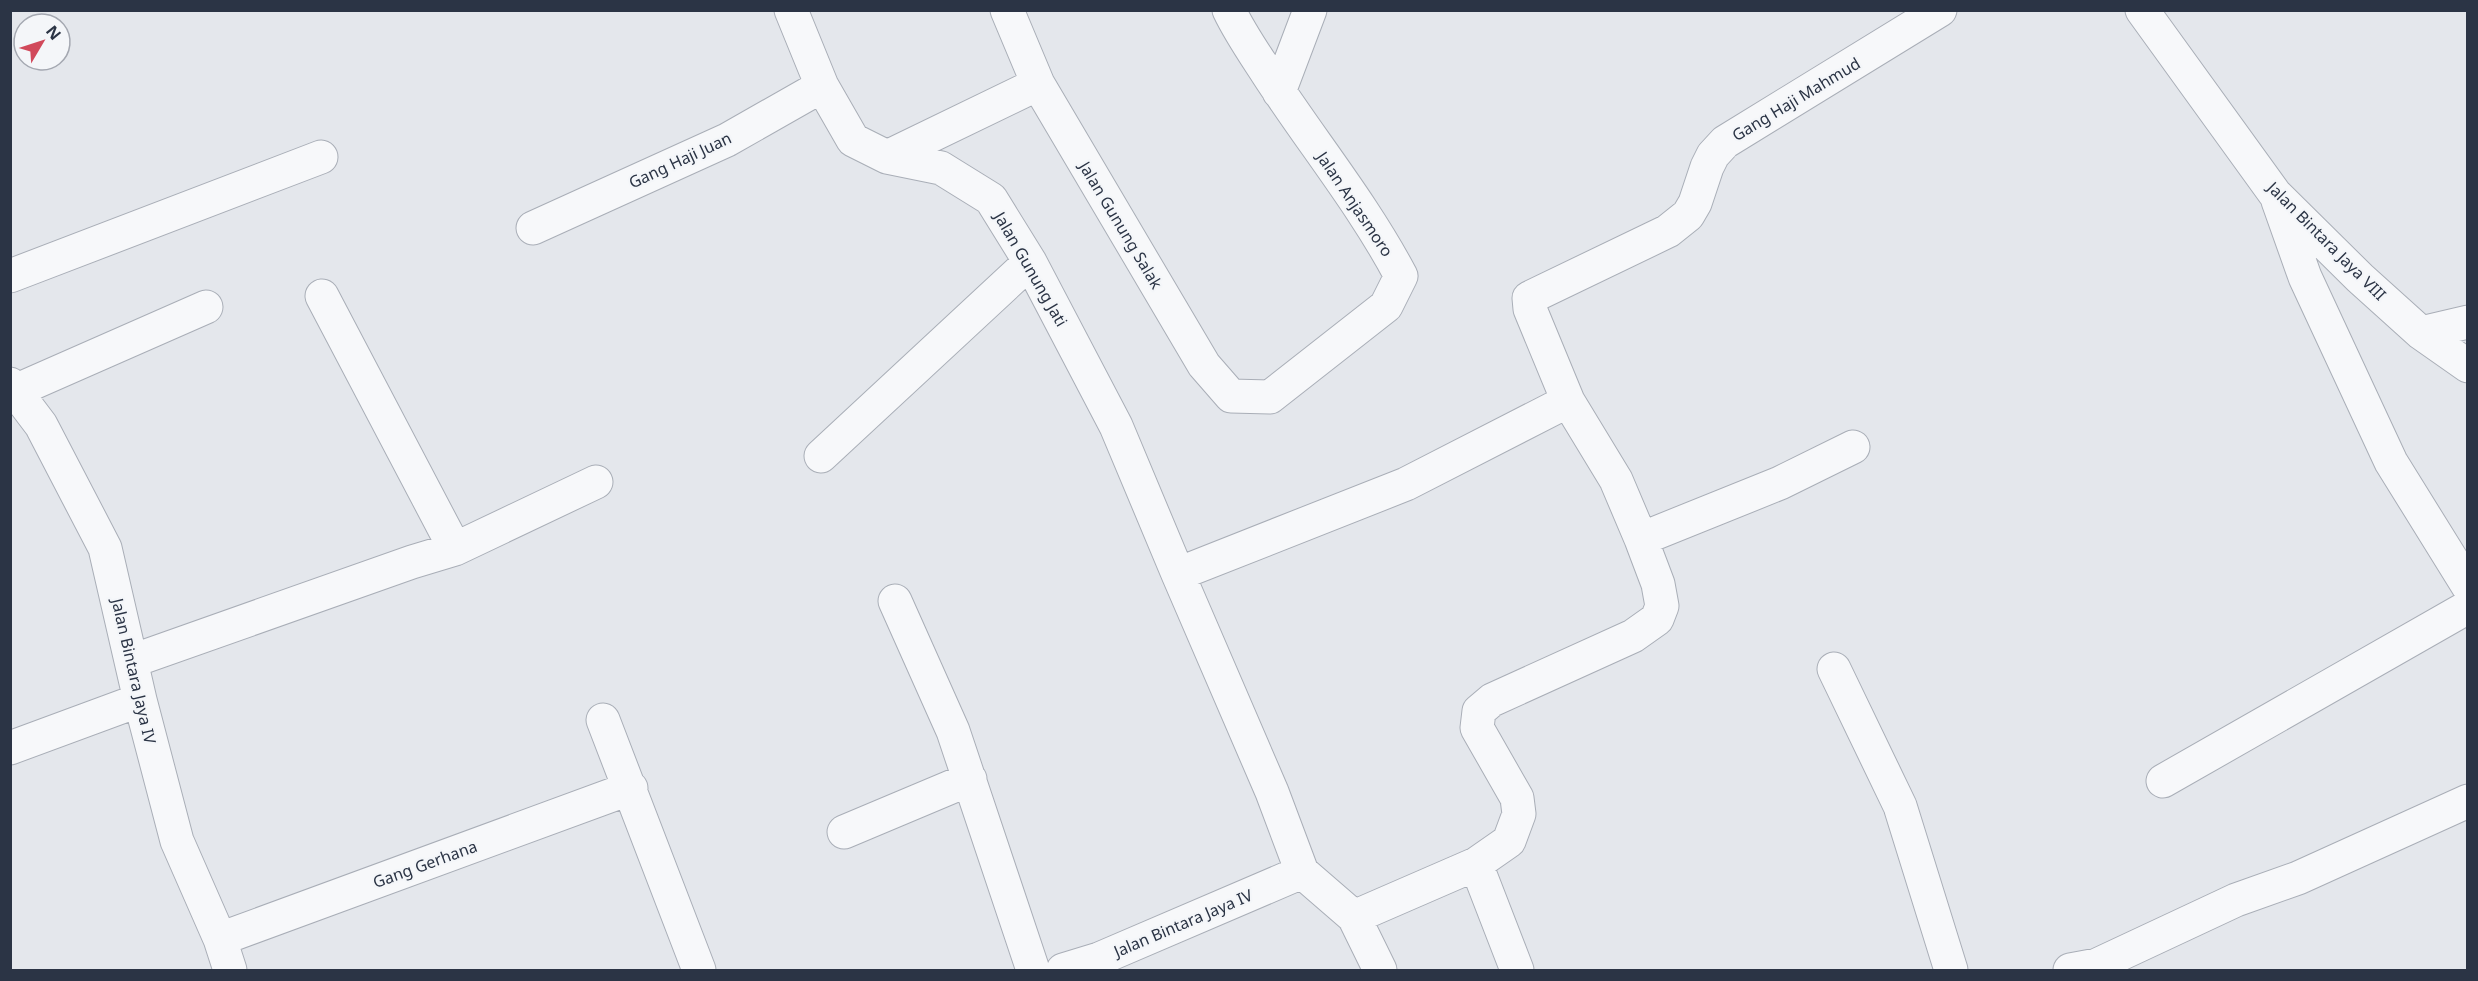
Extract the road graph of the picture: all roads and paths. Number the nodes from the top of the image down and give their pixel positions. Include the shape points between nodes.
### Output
1 (791, 10) edge
2 (1006, 10) edge
3 (1229, 10) edge
4 (1310, 10) edge
5 (1940, 10) edge
6 (2142, 10) edge
7 (1038, 84) junction
8 (822, 86) junction
9 (1279, 92) junction
10 (321, 157) dead end
11 (887, 157) junction
12 (2275, 194) junction
13 (533, 228) dead end
14 (1030, 262) junction
15 (10, 276) edge
16 (322, 296) dead end
17 (206, 307) dead end
18 (2468, 322) edge
19 (2421, 333) junction
20 (2468, 366) edge
21 (13, 387) edge
22 (1270, 397) joint
23 (1568, 401) junction
24 (1853, 447) dead end
25 (821, 456) dead end
26 (596, 482) dead end
27 (1641, 539) junction
28 (455, 549) junction
29 (1178, 574) junction
30 (2468, 586) edge
31 (894, 601) dead end
32 (2468, 607) edge
33 (132, 661) junction
34 (1834, 669) dead end
35 (140, 700) junction
36 (603, 720) dead end
37 (10, 748) edge
38 (970, 779) junction
39 (2163, 781) dead end
40 (631, 789) junction
41 (2468, 801) edge
42 (844, 832) dead end
43 (1476, 864) junction
44 (1302, 872) junction
45 (1354, 917) junction
46 (220, 939) junction
47 (230, 970) edge
48 (699, 970) edge
49 (1033, 970) edge
50 (1063, 970) edge
51 (1380, 970) edge
52 (1517, 970) edge
53 (1951, 970) edge
54 (2070, 970) edge

1 - 8 street, Jalan Gunung Jati
2 - 7 street, Jalan Gunung Salak
3 - 9 street, Jalan Anjasmoro
4 - 9 street
5 - 23 street, Gang Haji Mahmud via 1725,142 1707,167 1688,215 1668,231 1529,298
6 - 12 street, Jalan Bintara Jaya VIII
7 - 11 street
7 - 22 street, Jalan Gunung Salak via 1204,365 1231,396
8 - 11 street, Jalan Gunung Jati via 853,140
8 - 13 street, Gang Haji Juan via 727,140
9 - 22 street, Jalan Anjasmoro via 1380,236 1401,276 1386,306
10 - 15 street
11 - 14 street, Jalan Gunung Jati via 941,168 991,199
12 - 19 street, Jalan Bintara Jaya VIII
12 - 30 street via 2305,277 2391,462
14 - 25 street
14 - 29 street, Jalan Gunung Jati via 1116,426
16 - 28 street
17 - 21 street
18 - 19 street
19 - 20 street, Jalan Bintara Jaya VIII
21 - 33 street, Jalan Bintara Jaya IV via 41,425 105,548
23 - 27 street via 1616,480
23 - 29 street via 1406,484
24 - 27 street via 1780,483
26 - 28 street
27 - 43 street via 1658,584 1662,606 1657,619 1633,636 1492,700 1479,711 1477,728 1517,798 1519,814 1509,841
28 - 33 street
29 - 44 street, Jalan Gunung Jati via 1272,792
31 - 38 street via 953,731
32 - 39 street
33 - 35 street, Jalan Bintara Jaya IV
34 - 53 street via 1900,806
35 - 37 street
35 - 46 street, Jalan Bintara Jaya IV via 177,841
36 - 40 street
38 - 42 street
38 - 49 street
40 - 46 street, Gang Gerhana
40 - 48 street
41 - 54 street via 2298,878 2236,900 2097,965
43 - 45 street
43 - 52 street
44 - 45 street
44 - 50 street, Jalan Bintara Jaya IV
45 - 51 street
46 - 47 street, Jalan Bintara Jaya IV

